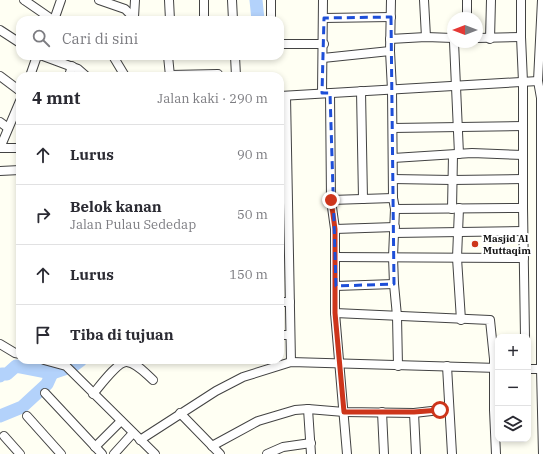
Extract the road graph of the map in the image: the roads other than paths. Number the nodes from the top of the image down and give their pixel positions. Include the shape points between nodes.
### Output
1 (24, 0) edge
2 (61, 0) edge
3 (100, 0) edge
4 (135, 0) edge
5 (169, 0) edge
6 (204, 0) edge
7 (232, 0) edge
8 (271, 0) edge
9 (324, 0) edge
10 (391, 0) edge
11 (424, 0) edge
12 (466, 0) edge
13 (491, 0) edge
14 (520, 0) edge
15 (542, 0) edge
16 (467, 12) edge
17 (47, 16) edge
18 (55, 16) edge
19 (133, 16) edge
20 (135, 16) edge
21 (170, 16) edge
22 (204, 16) edge
23 (233, 16) edge
24 (271, 16) edge
25 (391, 17) junction
26 (324, 18) junction
27 (0, 30) edge
28 (426, 37) junction
29 (520, 37) junction
30 (447, 38) edge
31 (483, 38) edge
32 (390, 39) junction
33 (490, 39) junction
34 (16, 40) edge
35 (284, 44) edge
36 (324, 44) junction
37 (454, 48) edge
38 (390, 51) junction
39 (323, 58) junction
40 (36, 60) edge
41 (55, 60) edge
42 (115, 60) edge
43 (167, 60) edge
44 (235, 60) edge
45 (72, 66) junction
46 (31, 72) edge
47 (70, 72) edge
48 (81, 72) edge
49 (123, 72) edge
50 (169, 72) edge
51 (236, 72) edge
52 (0, 76) edge
53 (540, 76) edge
54 (523, 82) junction
55 (456, 86) junction
56 (16, 88) edge
57 (392, 90) junction
58 (361, 91) junction
59 (326, 93) junction
60 (284, 96) edge
61 (542, 98) edge
62 (16, 110) edge
63 (0, 122) edge
64 (523, 126) junction
65 (458, 127) junction
66 (8, 128) junction
67 (393, 128) junction
68 (16, 148) edge
69 (456, 154) junction
70 (523, 155) junction
71 (393, 158) junction
72 (16, 170) edge
73 (0, 171) edge
74 (393, 179) junction
75 (523, 179) junction
76 (452, 180) junction
77 (393, 198) junction
78 (363, 199) junction
79 (331, 200) junction
80 (523, 208) junction
81 (395, 209) junction
82 (456, 209) junction
83 (542, 212) edge
84 (284, 213) edge
85 (335, 229) junction
86 (394, 230) junction
87 (524, 231) junction
88 (459, 232) junction
89 (336, 257) junction
90 (393, 257) junction
91 (458, 258) junction
92 (524, 258) junction
93 (394, 284) junction
94 (336, 286) junction
95 (284, 302) edge
96 (290, 302) junction
97 (335, 313) junction
98 (397, 316) junction
99 (461, 320) junction
100 (525, 334) edge
101 (284, 335) edge
102 (290, 335) junction
103 (0, 344) edge
104 (495, 352) edge
105 (16, 353) edge
106 (291, 362) junction
107 (339, 363) junction
108 (59, 364) edge
109 (122, 364) edge
110 (134, 364) edge
111 (398, 366) junction
112 (447, 366) junction
113 (495, 368) edge
114 (531, 369) edge
115 (542, 369) edge
116 (496, 370) edge
117 (153, 380) dead end
118 (45, 393) dead end
119 (93, 394) junction
120 (308, 409) junction
121 (449, 409) junction
122 (344, 412) junction
123 (382, 412) junction
124 (414, 412) junction
125 (180, 413) junction
126 (27, 416) dead end
127 (121, 421) junction
128 (133, 433) junction
129 (4, 436) dead end
130 (140, 440) junction
131 (311, 443) junction
132 (212, 446) junction
133 (97, 451) edge
134 (18, 453) edge
135 (61, 454) edge
136 (114, 454) edge
137 (155, 454) edge
138 (220, 454) edge
139 (269, 454) edge
140 (311, 454) edge
141 (347, 454) edge
142 (384, 454) edge
143 (416, 454) edge
144 (452, 454) edge
145 (496, 454) edge
146 (543, 454) edge

1 - 17 street
2 - 18 street
3 - 19 street via 125,9
4 - 20 street
5 - 21 street
6 - 22 street
7 - 23 street
8 - 24 street
9 - 26 street
10 - 25 street
11 - 28 street
12 - 16 street
13 - 33 street
14 - 29 street
15 - 53 street
25 - 26 street
25 - 32 street
26 - 36 street
27 - 34 street
28 - 30 street
28 - 32 street
29 - 33 street
29 - 54 street
31 - 33 street
32 - 38 street
35 - 36 street
36 - 39 street
37 - 55 street
38 - 39 street
38 - 57 street
39 - 59 street
40 - 46 street
41 - 45 street
42 - 49 street
43 - 50 street
44 - 51 street
45 - 47 street
45 - 48 street
52 - 56 street
53 - 54 street
53 - 61 street
54 - 55 street
54 - 64 street
55 - 57 street
55 - 65 street
57 - 58 street
57 - 67 street
58 - 59 street
58 - 78 street
59 - 60 street
59 - 79 street
61 - 83 street
62 - 66 street
63 - 66 street
64 - 65 street
64 - 70 street
65 - 67 street
65 - 69 street
66 - 68 street via 0,148
67 - 71 street
69 - 70 street
69 - 71 street
69 - 76 street
70 - 75 street
71 - 74 street
72 - 73 street
74 - 76 street
74 - 77 street
75 - 76 street
75 - 80 street
76 - 82 street
77 - 78 street
77 - 81 street
78 - 79 street
79 - 85 street
80 - 82 street
80 - 87 street
81 - 82 street
81 - 86 street
82 - 88 street
83 - 115 street
84 - 96 street
85 - 86 street
85 - 89 street
86 - 88 street
86 - 90 street
87 - 88 street
87 - 92 street
88 - 91 street
89 - 90 street
89 - 94 street
90 - 91 street
90 - 93 street
91 - 92 street
91 - 99 street
92 - 100 street
93 - 94 street
93 - 98 street
94 - 97 street
95 - 96 street
96 - 102 street
97 - 98 street
97 - 107 street
98 - 99 street
98 - 111 street
99 - 104 street via 490,320
101 - 102 street
102 - 106 street
103 - 105 street
106 - 107 street
106 - 125 street via 243,377
107 - 111 street
107 - 122 street
108 - 119 street via 66,366
109 - 119 street
110 - 117 street
111 - 112 street
112 - 113 street
112 - 121 street
114 - 115 street
115 - 146 street
116 - 145 street
118 - 133 street
119 - 127 street
120 - 122 street
120 - 131 street
120 - 132 street via 295,410 258,421
121 - 124 street
121 - 144 street
122 - 123 street
122 - 141 street
123 - 124 street
123 - 142 street
124 - 143 street
125 - 130 street
125 - 132 street
126 - 135 street
127 - 128 street
127 - 133 street
128 - 130 street
128 - 136 street
129 - 134 street
130 - 137 street
131 - 139 street via 283,447
131 - 140 street
132 - 138 street

